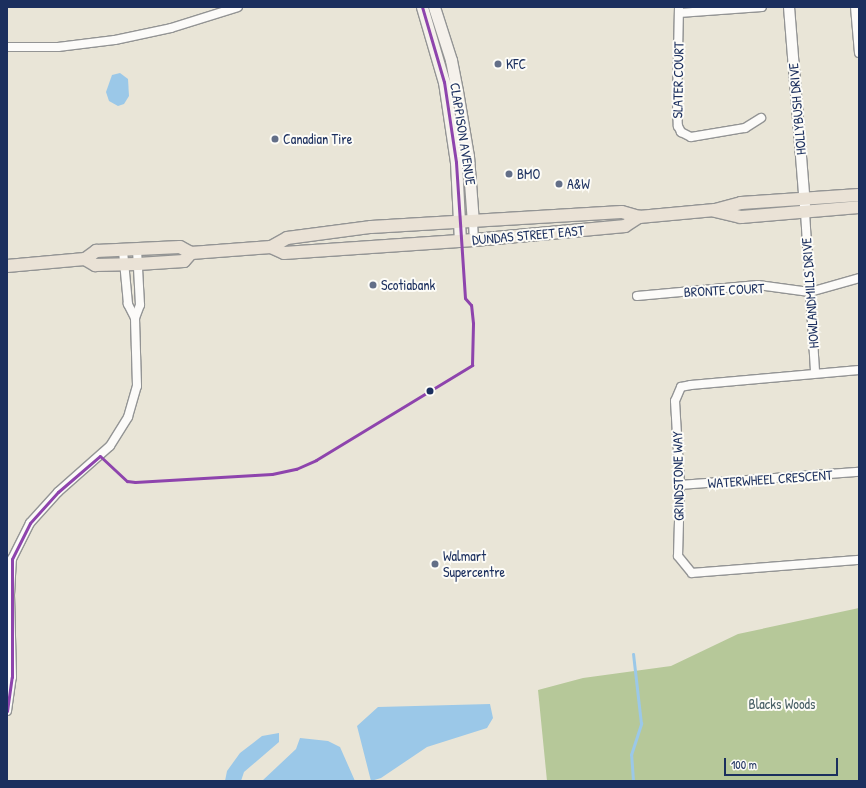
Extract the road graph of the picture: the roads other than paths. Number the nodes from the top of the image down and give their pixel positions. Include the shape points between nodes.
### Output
1 (238, 7) edge
2 (422, 7) edge
3 (434, 7) edge
4 (762, 7) edge
5 (788, 7) edge
6 (855, 7) edge
7 (679, 10) edge
8 (7, 47) edge
9 (859, 53) edge
10 (761, 118) dead end
11 (859, 195) edge
12 (804, 198) junction
13 (859, 207) edge
14 (715, 210) junction
15 (805, 212) junction
16 (640, 217) junction
17 (461, 222) junction
18 (473, 222) junction
19 (474, 240) junction
20 (460, 241) junction
21 (271, 247) junction
22 (137, 250) junction
23 (123, 251) junction
24 (191, 253) junction
25 (84, 259) junction
26 (124, 264) junction
27 (138, 264) junction
28 (7, 266) edge
29 (859, 278) edge
30 (810, 292) junction
31 (637, 296) dead end
32 (135, 318) junction
33 (859, 370) edge
34 (815, 373) junction
35 (859, 472) edge
36 (680, 486) junction
37 (859, 560) edge
38 (7, 711) edge

1 - 8 street via 172,28 115,40 58,47
2 - 17 main road, CLAPPISON AVENUE via 444,82 456,162
3 - 18 main road, CLAPPISON AVENUE via 451,60 457,91 468,156
4 - 7 street
5 - 12 street, HOLLYBUSH DRIVE
6 - 9 street
7 - 10 street, SLATER COURT via 677,103 678,126 681,132 691,137 745,128
11 - 12 main road, DUNDAS STREET EAST
12 - 14 main road, DUNDAS STREET EAST via 741,203
12 - 15 street, HOLLYBUSH DRIVE
13 - 15 main road, DUNDAS STREET EAST
14 - 15 main road, DUNDAS STREET EAST via 741,217
14 - 16 main road, DUNDAS STREET EAST
15 - 30 street, HOWLANDMILLS DRIVE
16 - 18 main road, DUNDAS STREET EAST via 622,212
16 - 19 main road, DUNDAS STREET EAST via 625,226
17 - 18 main road, DUNDAS STREET EAST
17 - 20 main road, CLAPPISON AVENUE
17 - 21 main road, DUNDAS STREET EAST via 371,228 287,238
18 - 19 street, CLAPPISON AVENUE
19 - 20 main road, DUNDAS STREET EAST
20 - 21 main road, DUNDAS STREET EAST via 284,254
21 - 24 main road, DUNDAS STREET EAST
22 - 23 main road, DUNDAS STREET EAST
22 - 24 main road, DUNDAS STREET EAST via 180,247
22 - 27 street
23 - 25 main road, DUNDAS STREET EAST via 96,251
23 - 26 street
24 - 27 main road, DUNDAS STREET EAST via 184,261
25 - 26 main road, DUNDAS STREET EAST via 95,265
25 - 28 main road, DUNDAS STREET EAST
26 - 27 main road, DUNDAS STREET EAST
26 - 32 street via 128,304
27 - 32 street via 140,305
29 - 30 street
30 - 31 street, BRONTE COURT via 758,285
30 - 34 street, HOWLANDMILLS DRIVE
32 - 38 street via 137,386 128,417 110,446 58,492 30,523 12,559 12,677
33 - 34 street, GRINDSTONE WAY
34 - 36 street, GRINDSTONE WAY via 681,387 675,402
35 - 36 street, WATERWHEEL CRESCENT
36 - 37 street, GRINDSTONE WAY via 678,556 692,573

